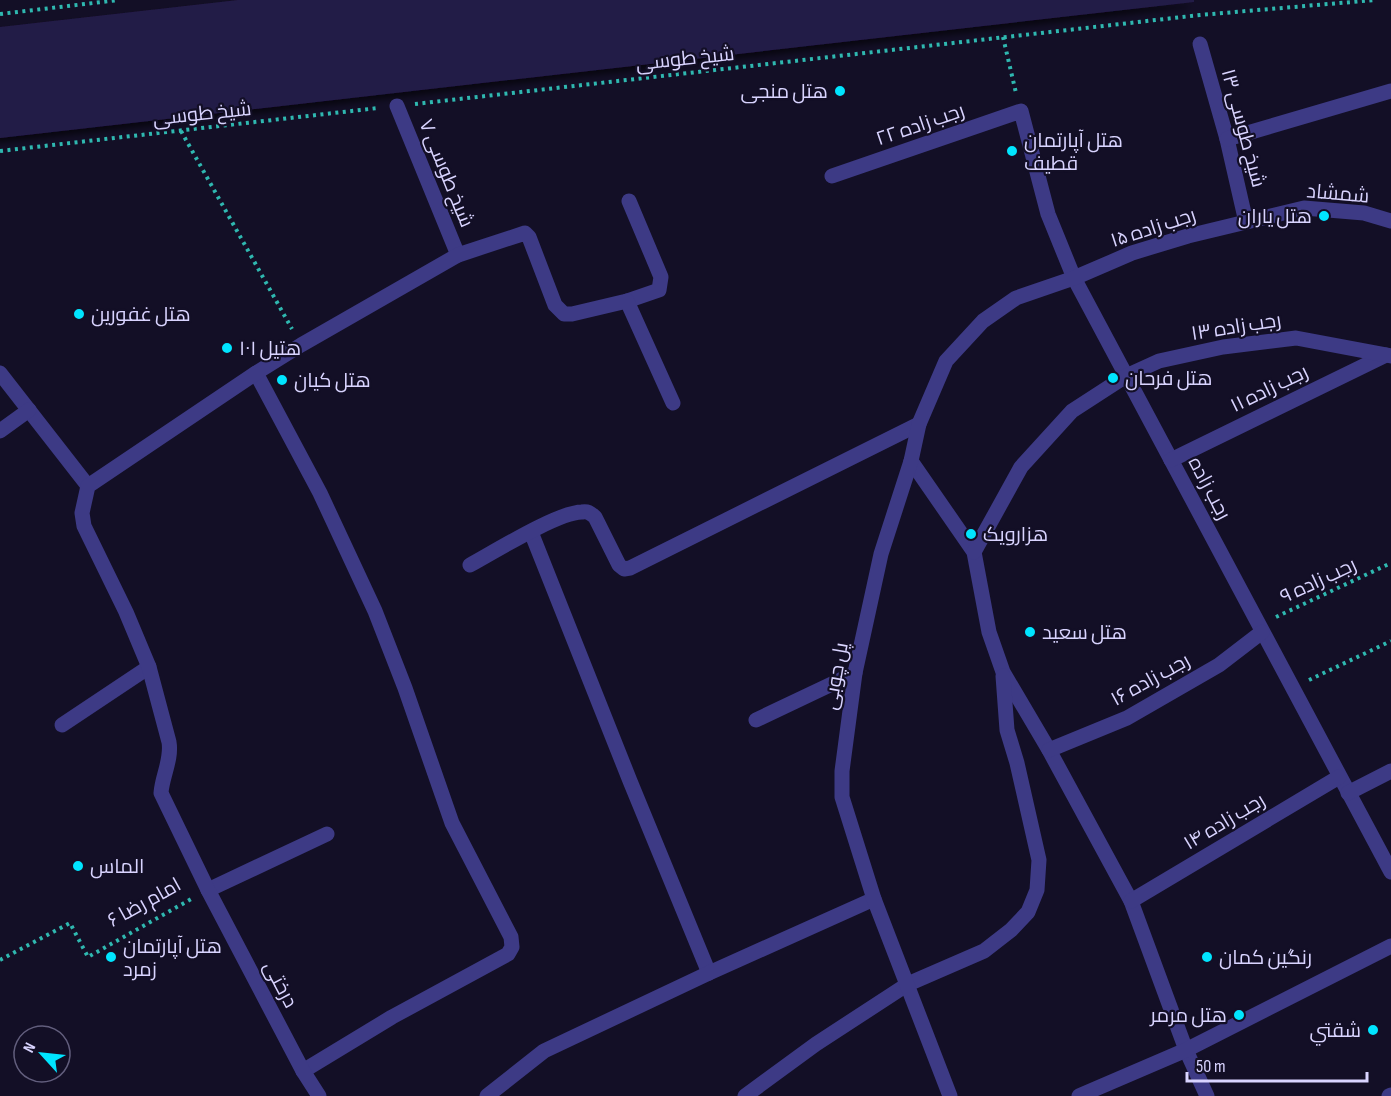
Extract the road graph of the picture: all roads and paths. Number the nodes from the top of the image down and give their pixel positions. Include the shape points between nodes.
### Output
1 (119, 0) edge
2 (1375, 0) edge
3 (0, 14) edge
4 (1003, 38) junction
5 (1200, 44) dead end
6 (1391, 91) edge
7 (398, 106) junction
8 (1021, 111) junction
9 (181, 131) junction
10 (1227, 139) junction
11 (0, 151) edge
12 (832, 176) dead end
13 (628, 201) dead end
14 (1391, 221) edge
15 (1246, 222) junction
16 (458, 255) junction
17 (1074, 278) junction
18 (627, 301) junction
19 (301, 345) junction
20 (1389, 355) edge
21 (0, 373) edge
22 (256, 373) junction
23 (1126, 376) junction
24 (673, 403) dead end
25 (29, 410) junction
26 (918, 424) junction
27 (0, 431) edge
28 (1171, 460) junction
29 (911, 461) junction
30 (88, 486) junction
31 (531, 532) junction
32 (974, 552) junction
33 (1391, 563) edge
34 (470, 565) dead end
35 (1261, 629) junction
36 (1391, 641) edge
37 (149, 667) junction
38 (1003, 672) junction
39 (855, 673) junction
40 (1293, 689) junction
41 (756, 720) dead end
42 (62, 725) dead end
43 (1049, 750) junction
44 (1391, 771) edge
45 (1339, 777) junction
46 (1348, 793) junction
47 (327, 834) dead end
48 (1391, 872) edge
49 (208, 890) junction
50 (874, 899) junction
51 (1131, 901) junction
52 (1391, 946) edge
53 (0, 960) edge
54 (709, 973) junction
55 (908, 984) junction
56 (1186, 1050) junction
57 (303, 1071) junction
58 (319, 1096) edge
59 (486, 1096) edge
60 (745, 1096) edge
61 (950, 1096) edge
62 (1080, 1096) edge
63 (1207, 1096) edge

1 - 3 path
2 - 4 path, شیخ طوسی
4 - 7 path, شیخ طوسی
4 - 8 path
5 - 10 street, شیخ طوسی ۱۳
6 - 10 street
7 - 9 path, شیخ طوسی
7 - 16 street, شیخ طوسی ۷
8 - 12 street, رجب زاده ۲۲
8 - 17 street, رجب زاده via 1048,214
9 - 11 path, شیخ طوسی
9 - 19 path
10 - 15 street, شیخ طوسی ۱۳
13 - 18 street via 662,285 659,290
14 - 15 street, شمشاد via 1364,213 1304,208
15 - 17 street, رجب زاده ۱۵ via 1132,253
16 - 18 street via 525,233 555,305 564,314
16 - 19 street
17 - 23 street, رجب زاده
17 - 26 street, رجب زاده ۱۵ via 1016,298 983,321 946,361
18 - 24 street
19 - 22 street
20 - 23 street, رجب زاده ۱۳ via 1296,338 1223,347 1159,361
20 - 28 street, رجب زاده ۱۱
21 - 25 street
22 - 30 street
22 - 57 street via 320,493 370,600 452,823 512,937 508,954
23 - 28 street, رجب زاده
23 - 32 street, رجب زاده ۱۳ via 1072,411 1022,467
25 - 27 street
25 - 30 street
26 - 29 street, پل چوبی
26 - 31 street via 630,568 619,565 595,517 588,512 554,520
28 - 35 street, رجب زاده
29 - 32 street
29 - 39 street, پل چوبی via 881,554
30 - 37 street, درختی via 82,513 84,526
31 - 34 street
31 - 54 street
32 - 38 street via 989,632
33 - 35 path, رجب زاده ۹
35 - 40 street, رجب زاده
35 - 43 street, رجب زاده ۱۶ via 1219,665 1127,718
36 - 40 path
37 - 42 street
37 - 49 street, درختی via 171,750 161,793
38 - 43 street
38 - 55 street via 1007,730 1039,860 1037,890 1028,912 984,951
39 - 41 street
39 - 50 street, پل چوبی via 842,797
40 - 45 street, رجب زاده
43 - 51 street
44 - 46 street
45 - 46 street, رجب زاده
45 - 51 street, رجب زاده ۱۴
46 - 48 street, رجب زاده
47 - 49 street, امام رضا ۶
49 - 53 path, امام رضا ۶ via 88,957 70,922
49 - 57 street, درختی
50 - 54 street
50 - 55 street, پل چوبی
51 - 56 street
52 - 56 street
54 - 59 street via 544,1051
55 - 60 street
55 - 61 street
56 - 62 street
56 - 63 street
57 - 58 street, درختی

